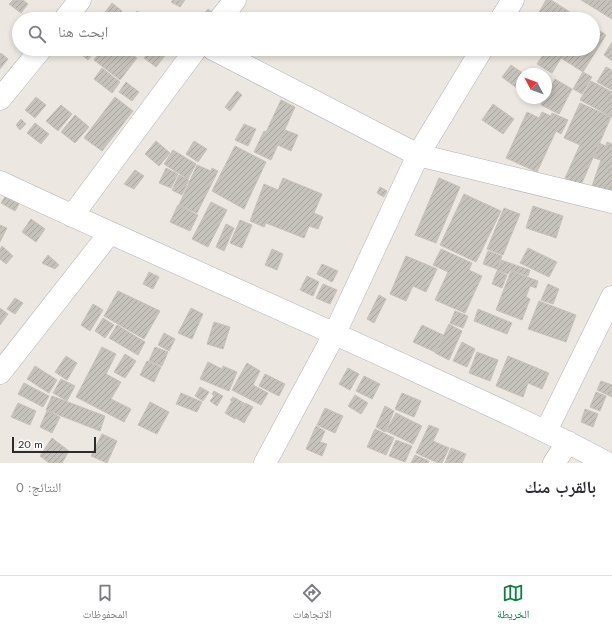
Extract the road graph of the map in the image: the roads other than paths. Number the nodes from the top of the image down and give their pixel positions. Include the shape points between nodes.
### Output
1 (80, 0) edge
2 (235, 0) edge
3 (513, 0) edge
4 (71, 12) edge
5 (226, 12) edge
6 (505, 12) edge
7 (35, 56) edge
8 (191, 56) edge
9 (227, 56) edge
10 (478, 56) edge
11 (0, 100) edge
12 (418, 155) junction
13 (0, 182) edge
14 (612, 202) edge
15 (72, 216) junction
16 (109, 234) junction
17 (612, 296) edge
18 (334, 333) junction
19 (0, 373) edge
20 (546, 431) junction
21 (568, 442) junction
22 (265, 463) edge
23 (554, 463) edge
24 (607, 463) edge

1 - 4 street
2 - 5 street
3 - 6 street
7 - 11 street
8 - 15 street
9 - 12 street
10 - 12 street
12 - 14 street
12 - 18 street
13 - 15 street
15 - 16 street
16 - 18 street
16 - 19 street
17 - 20 street
18 - 20 street
18 - 22 street
20 - 21 street
21 - 23 street
21 - 24 street

